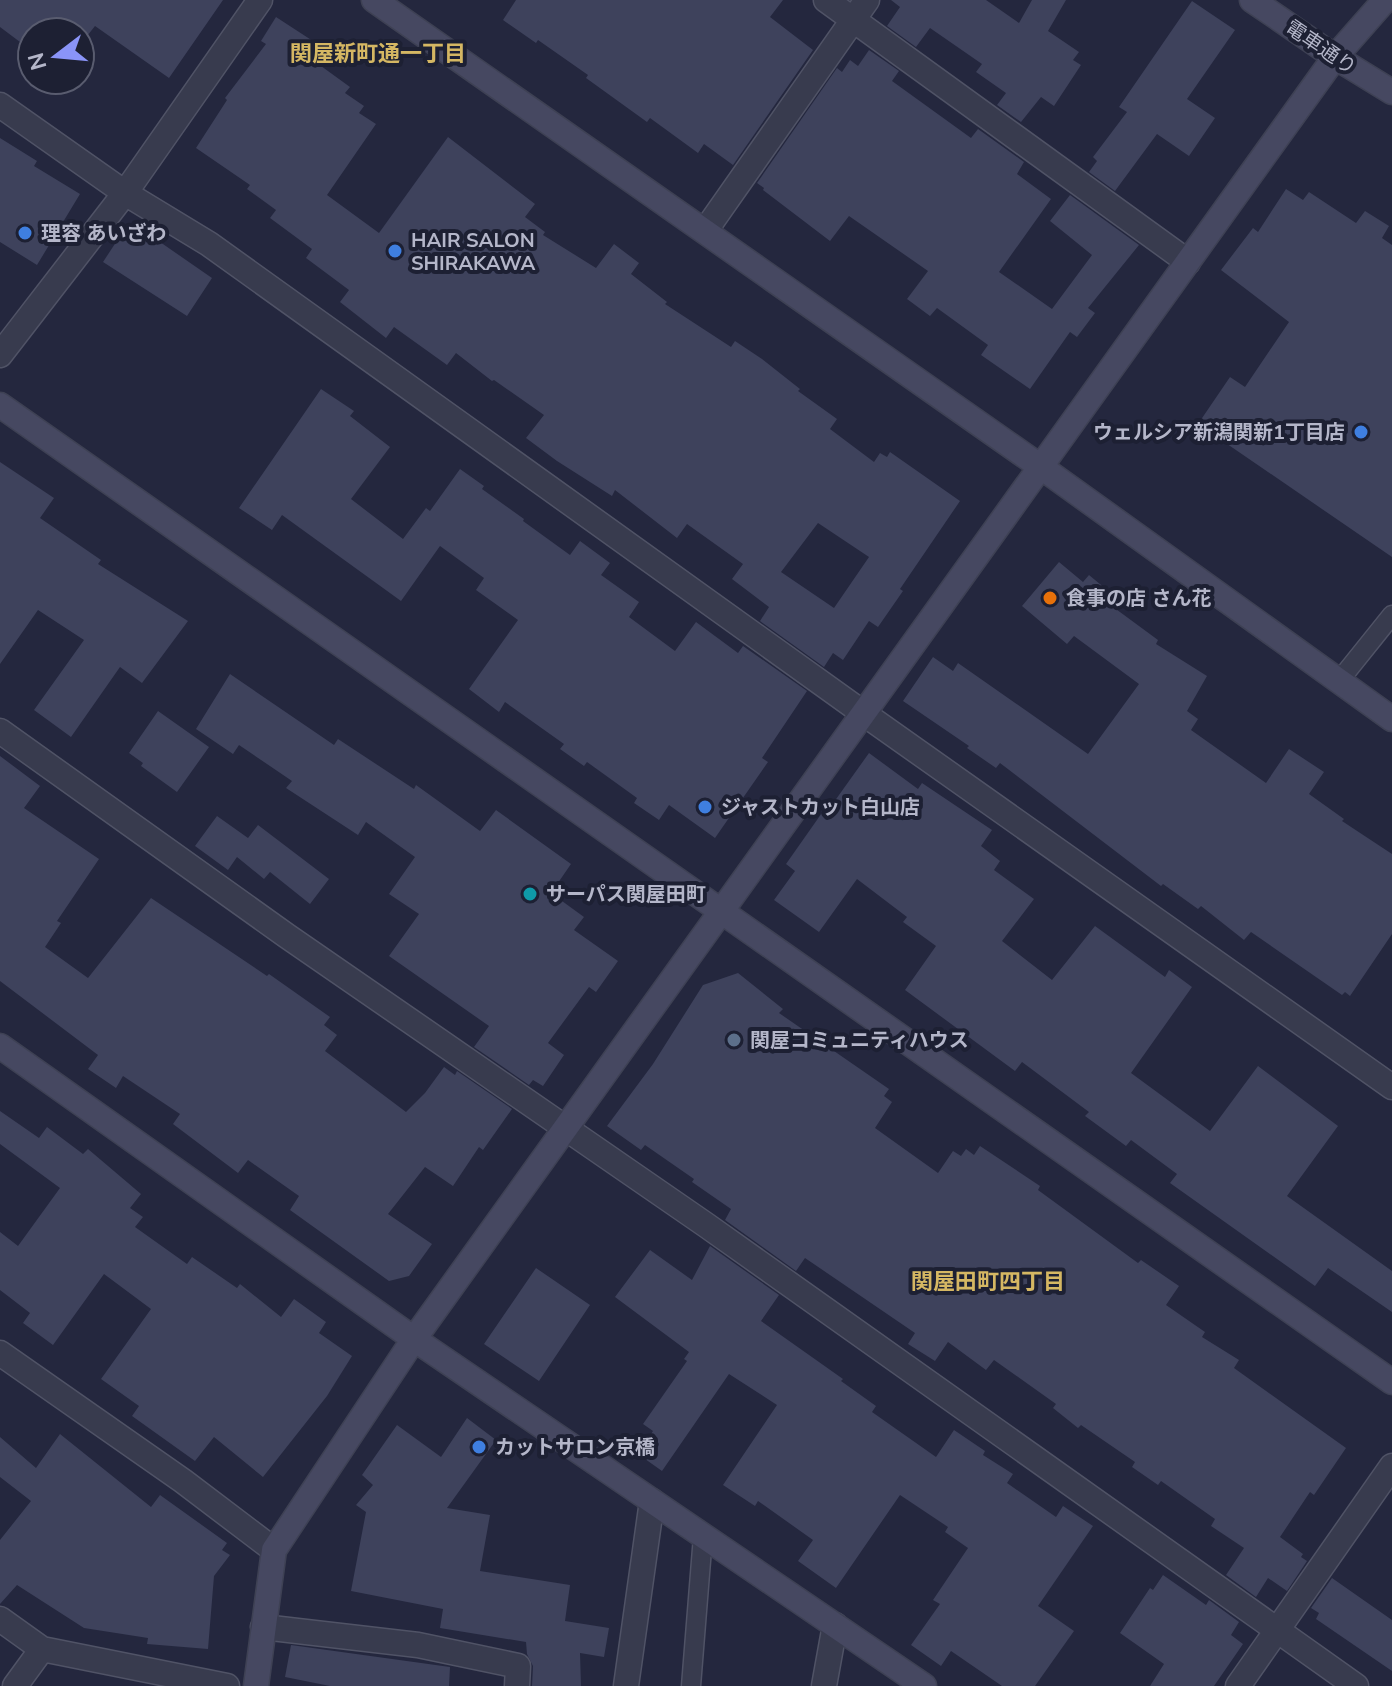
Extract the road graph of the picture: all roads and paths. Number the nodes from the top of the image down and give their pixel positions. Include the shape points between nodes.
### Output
1 (260, 0) edge
2 (374, 0) edge
3 (826, 0) edge
4 (1252, 0) edge
5 (1385, 0) edge
6 (860, 10) edge
7 (1335, 57) junction
8 (1392, 92) edge
9 (0, 105) edge
10 (125, 193) junction
11 (705, 231) junction
12 (1188, 262) junction
13 (0, 355) edge
14 (0, 405) edge
15 (1041, 467) junction
16 (1392, 615) edge
17 (1339, 681) junction
18 (863, 713) junction
19 (1392, 719) edge
20 (0, 731) edge
21 (722, 911) junction
22 (0, 1046) edge
23 (1392, 1087) edge
24 (565, 1129) junction
25 (414, 1339) junction
26 (0, 1353) edge
27 (1392, 1382) edge
28 (1392, 1466) edge
29 (652, 1501) junction
30 (703, 1536) junction
31 (274, 1550) junction
32 (0, 1619) edge
33 (835, 1625) junction
34 (263, 1627) junction
35 (1279, 1630) junction
36 (42, 1649) junction
37 (15, 1686) edge
38 (227, 1686) edge
39 (256, 1686) edge
40 (517, 1686) edge
41 (626, 1686) edge
42 (691, 1686) edge
43 (824, 1686) edge
44 (924, 1686) edge
45 (1238, 1686) edge
46 (1356, 1686) edge

1 - 10 street
2 - 11 street
3 - 6 street
4 - 7 street, 電車通り
5 - 7 street
6 - 11 street
6 - 12 street
7 - 8 street, 電車通り
7 - 12 street
9 - 10 street
10 - 13 street
10 - 18 street via 209,244
11 - 15 street
12 - 15 street
14 - 21 street
15 - 17 street
15 - 18 street
16 - 17 lane
17 - 19 street
18 - 21 street
18 - 23 street
20 - 24 street
21 - 24 street
21 - 27 street
22 - 25 street
24 - 25 street
24 - 35 street
25 - 29 street
25 - 31 street
26 - 31 street
28 - 35 street
29 - 30 street
29 - 41 street
30 - 33 street
30 - 42 lane
31 - 34 street
32 - 36 street
33 - 43 street
33 - 44 street
34 - 39 street
34 - 40 street via 418,1645 518,1666
35 - 45 street
35 - 46 street
36 - 37 street
36 - 38 street

